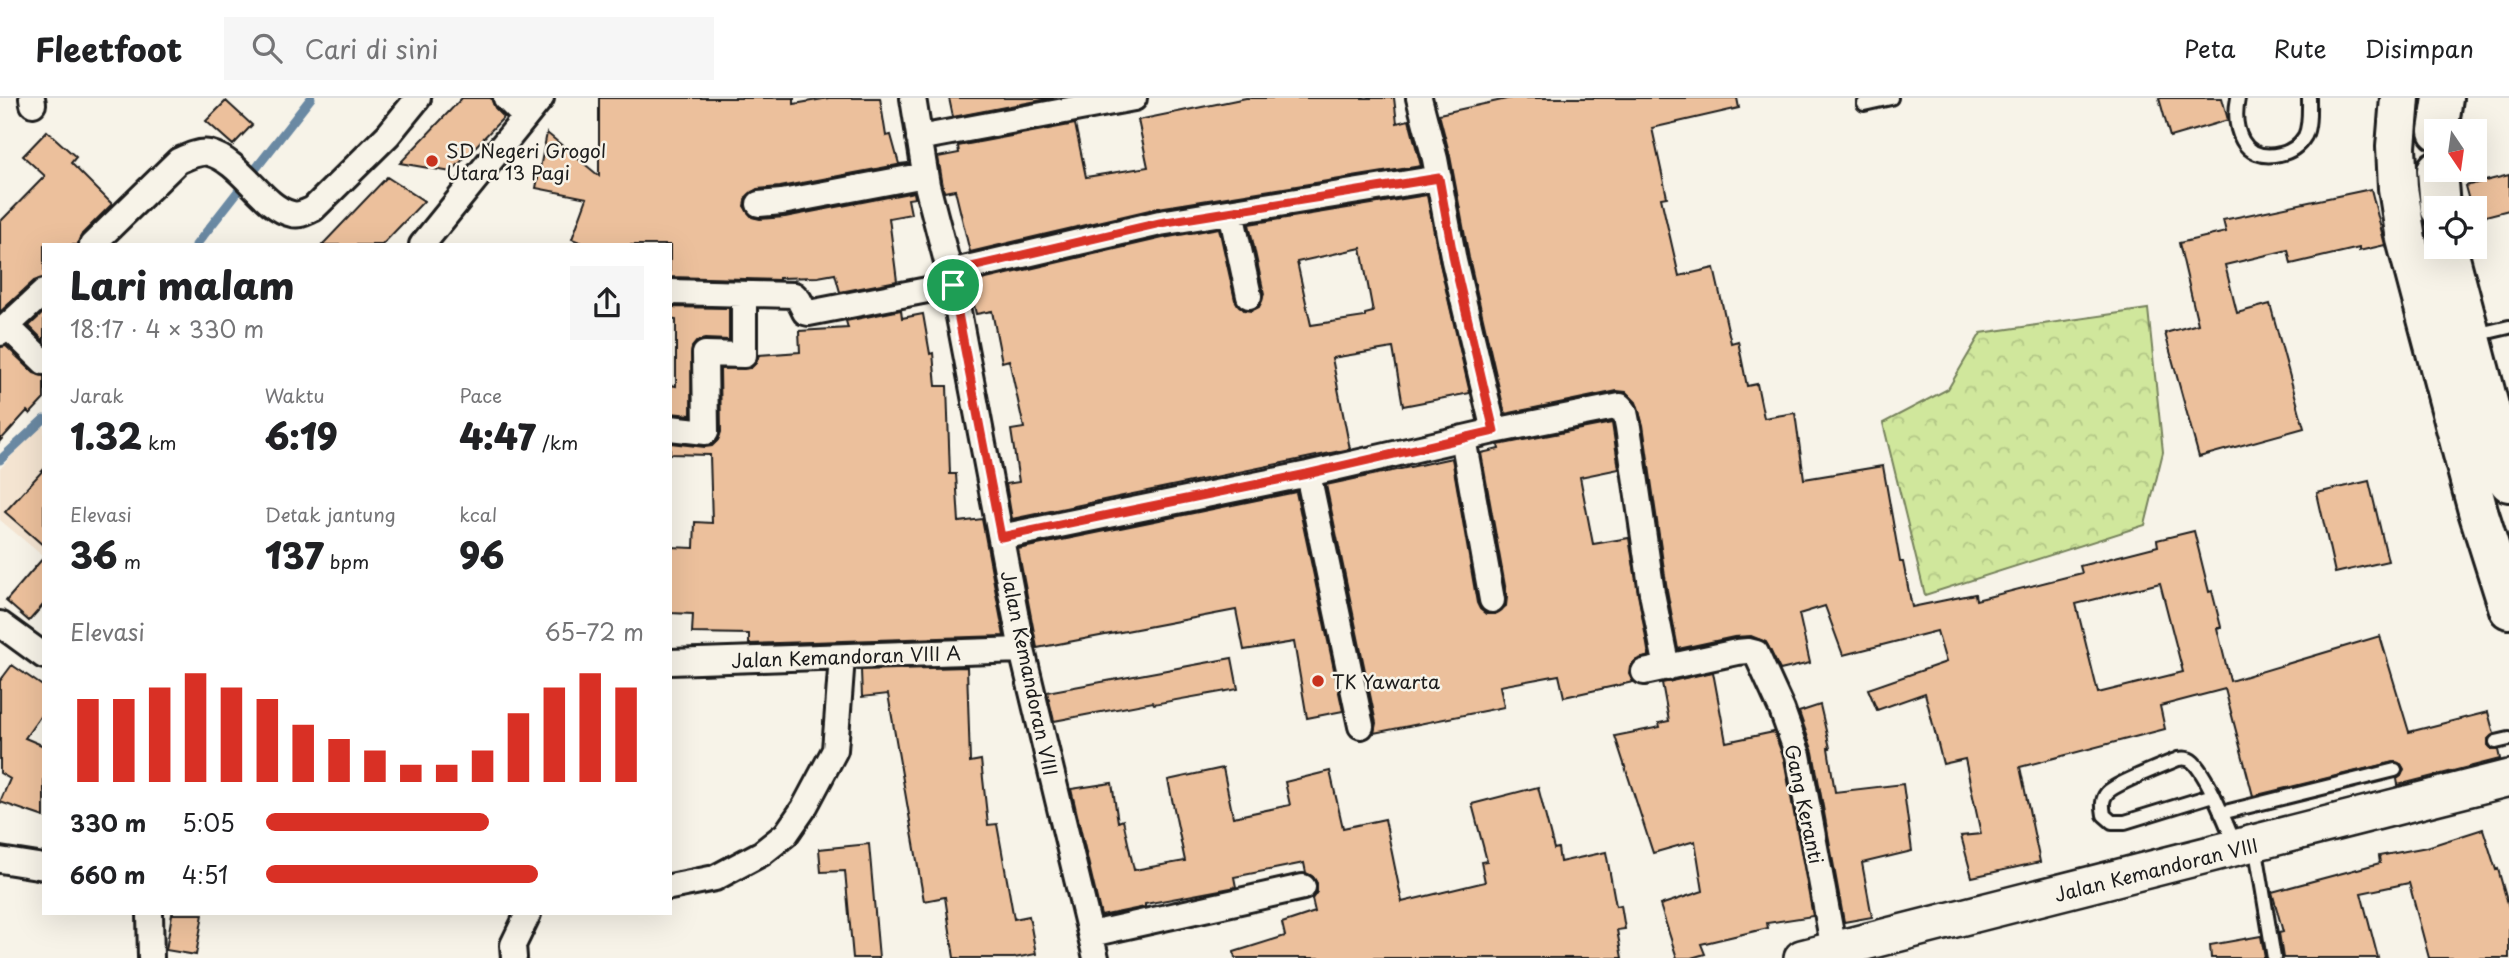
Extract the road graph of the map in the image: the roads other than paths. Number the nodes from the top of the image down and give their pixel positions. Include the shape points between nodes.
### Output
1 (418, 98) edge
2 (506, 98) edge
3 (541, 98) edge
4 (913, 98) edge
5 (1134, 98) edge
6 (1419, 98) edge
7 (1891, 98) edge
8 (2238, 98) edge
9 (2309, 98) edge
10 (2400, 98) edge
11 (2443, 98) edge
12 (1864, 104) dead end
13 (525, 117) junction
14 (2440, 119) edge
15 (919, 138) junction
16 (925, 175) junction
17 (1439, 178) junction
18 (759, 204) dead end
19 (1231, 212) junction
20 (94, 243) edge
21 (424, 243) edge
22 (2448, 259) edge
23 (951, 279) junction
24 (672, 292) edge
25 (42, 294) edge
26 (744, 294) junction
27 (1249, 296) dead end
28 (2509, 327) edge
29 (4, 329) edge
30 (2452, 340) junction
31 (42, 360) edge
32 (672, 428) edge
33 (1494, 431) junction
34 (1463, 438) junction
35 (1307, 474) junction
36 (2509, 482) edge
37 (2493, 506) edge
38 (1001, 537) junction
39 (1492, 600) dead end
40 (2509, 609) edge
41 (0, 624) edge
42 (1022, 650) junction
43 (42, 655) edge
44 (842, 657) junction
45 (672, 662) edge
46 (1361, 726) dead end
47 (2395, 769) dead end
48 (2509, 778) edge
49 (2213, 795) junction
50 (2221, 813) junction
51 (2245, 846) junction
52 (0, 860) edge
53 (42, 867) edge
54 (672, 887) edge
55 (1303, 887) dead end
56 (150, 915) edge
57 (528, 915) edge
58 (1094, 946) edge
59 (1818, 954) edge
60 (151, 958) edge
61 (514, 958) edge
62 (2274, 958) edge

1 - 20 street via 388,135 313,209 302,214 279,208 228,161 207,152 178,161
2 - 13 street
3 - 13 street
4 - 15 street, Jalan Kemandoran VIII
5 - 15 street
6 - 17 street
7 - 12 lane
8 - 9 lane via 2235,112 2240,138 2250,151 2270,157 2291,152 2306,135
10 - 30 main road via 2396,147 2406,239
11 - 14 main road
13 - 21 street
15 - 16 street, Jalan Kemandoran VIII
16 - 18 street
16 - 23 street, Jalan Kemandoran VIII
17 - 19 street
17 - 33 street
19 - 23 street via 1148,225
19 - 27 street
22 - 30 main road
23 - 26 street via 809,313 794,295
23 - 38 street, Jalan Kemandoran VIII
24 - 26 street
25 - 29 street
26 - 32 street via 744,355 705,354 706,432
28 - 30 lane
29 - 31 street
30 - 36 main road
30 - 37 main road
33 - 34 street
33 - 59 street, Gang Keranti via 1623,407 1653,593 1656,670 1737,652 1756,653 1798,755
34 - 35 street
34 - 39 street
35 - 38 street
35 - 46 street
37 - 40 main road
38 - 42 street, Jalan Kemandoran VIII
41 - 43 street
42 - 44 street, Jalan Kemandoran VIII A
42 - 58 street, Jalan Kemandoran VIII
44 - 45 street, Jalan Kemandoran VIII A
44 - 54 street via 835,750 786,834 762,853 715,878
47 - 50 lane
48 - 51 street, Jalan Kemandoran VIII
49 - 49 lane via 2193,761 2185,758 2118,787 2107,793 2102,803 2104,815 2112,822 2125,822
49 - 50 lane
50 - 51 lane
51 - 59 street, Jalan Kemandoran VIII
51 - 62 lane
52 - 53 street
55 - 58 street
56 - 60 street
57 - 61 street via 513,945

